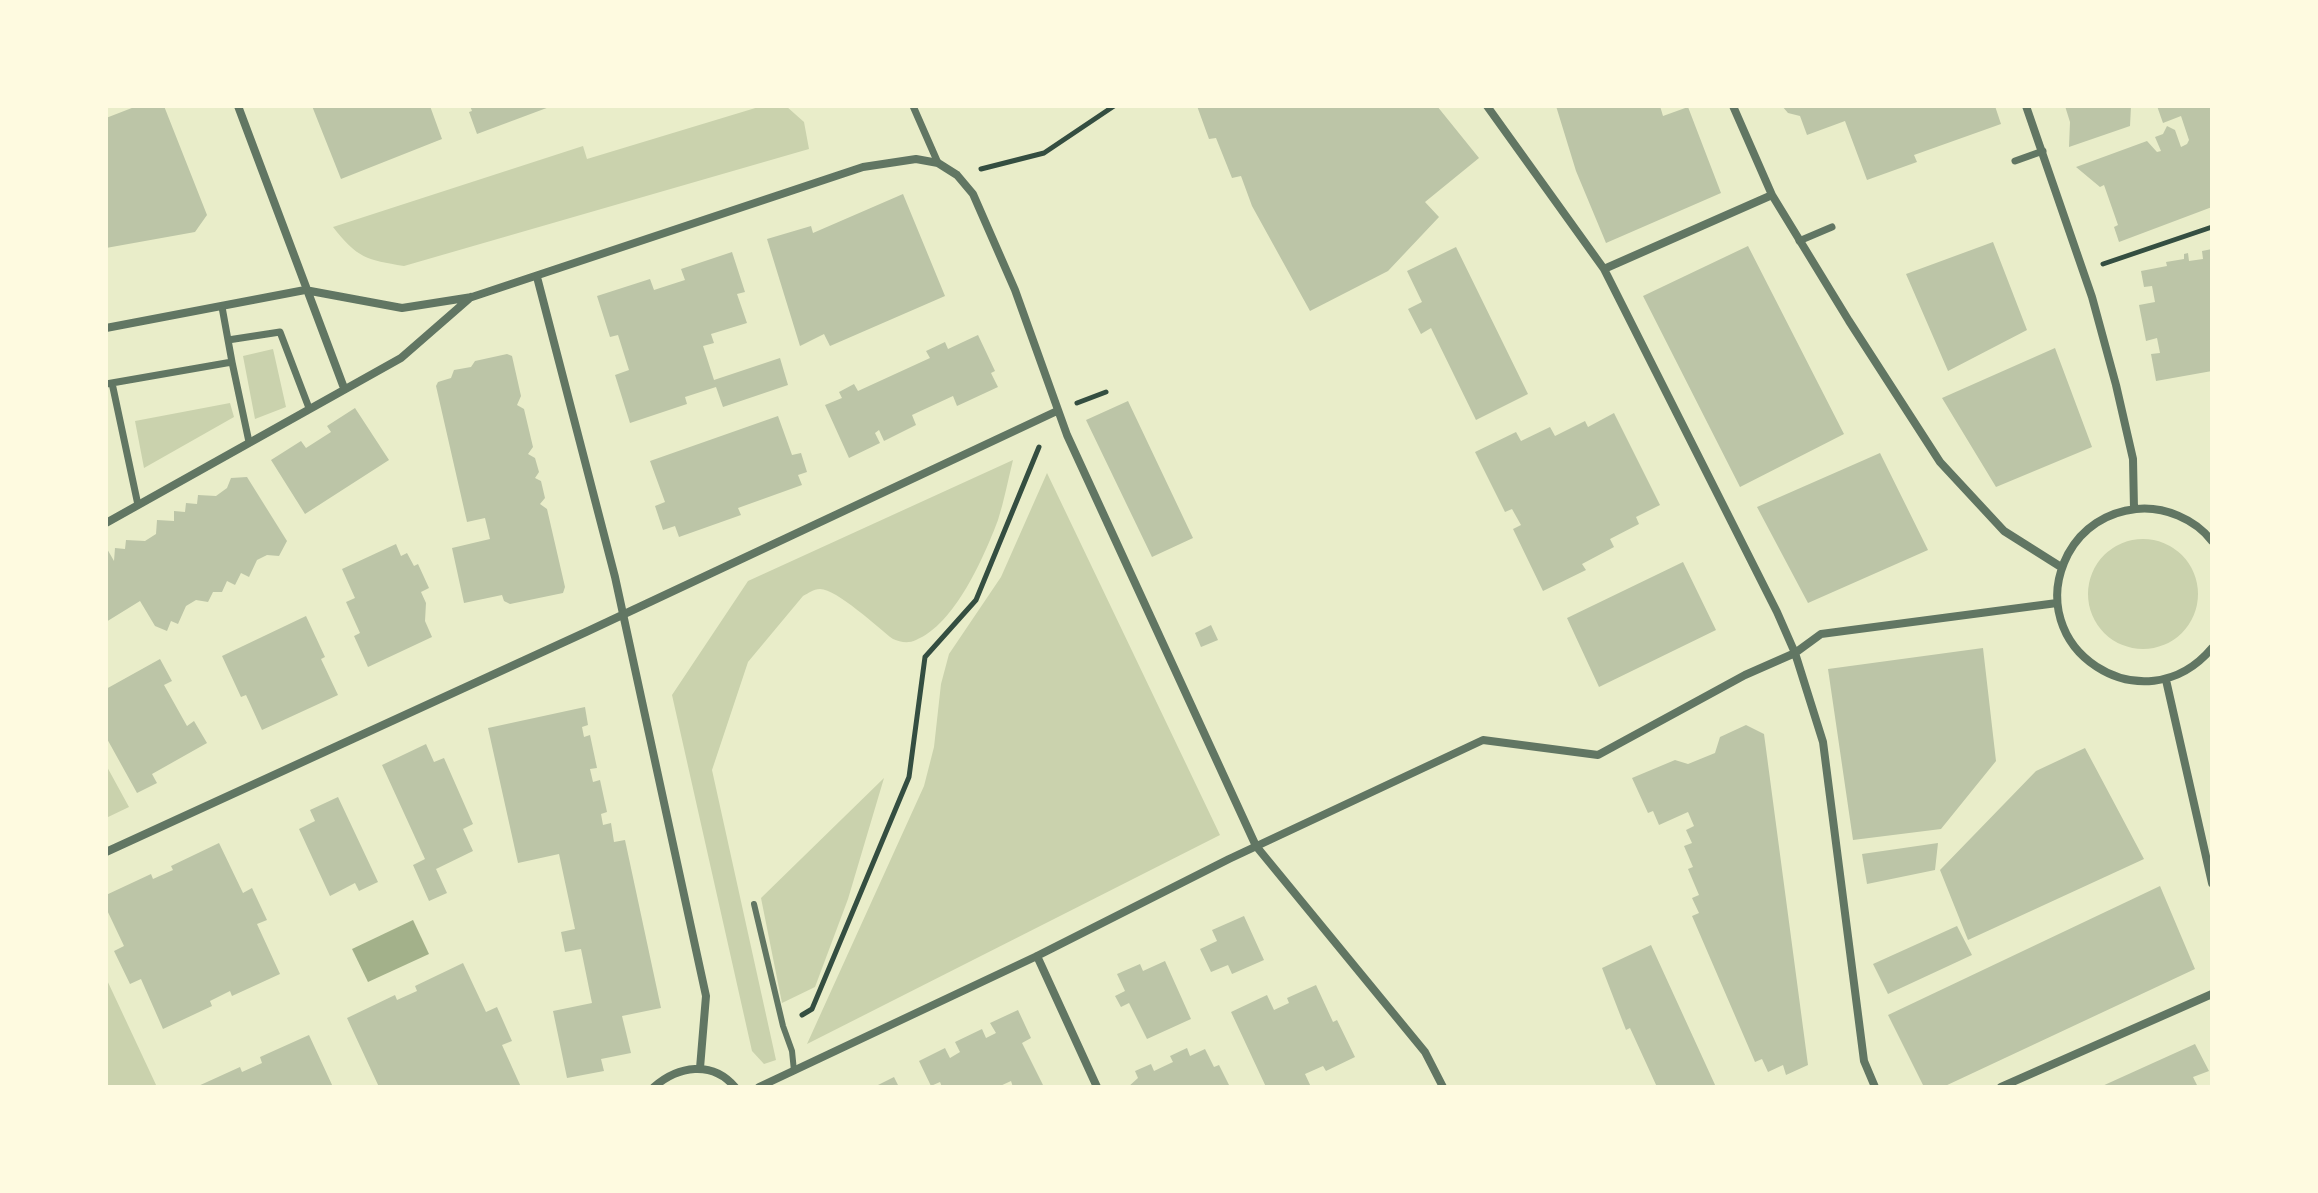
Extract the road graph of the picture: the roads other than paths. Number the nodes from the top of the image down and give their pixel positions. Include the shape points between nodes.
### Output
1 (238, 106) edge
2 (913, 106) edge
3 (1487, 106) edge
4 (1733, 106) edge
5 (2026, 106) edge
6 (2043, 151) junction
7 (2015, 161) dead end
8 (938, 163) junction
9 (1772, 195) junction
10 (1832, 227) dead end
11 (1799, 241) junction
12 (1604, 269) junction
13 (537, 277) junction
14 (305, 290) junction
15 (472, 297) junction
16 (222, 307) junction
17 (106, 328) edge
18 (228, 340) junction
19 (232, 362) junction
20 (109, 383) edge
21 (344, 388) junction
22 (309, 408) junction
23 (1057, 411) junction
24 (249, 442) junction
25 (138, 505) junction
26 (2134, 509) junction
27 (106, 523) edge
28 (2212, 541) edge
29 (2061, 567) junction
30 (2057, 603) junction
31 (623, 615) junction
32 (2212, 648) edge
33 (1795, 653) junction
34 (2166, 680) junction
35 (1256, 846) junction
36 (106, 852) edge
37 (2212, 883) edge
38 (754, 904) dead end
39 (1037, 956) junction
40 (2212, 994) edge
41 (700, 1068) junction
42 (794, 1071) junction
43 (654, 1087) edge
44 (735, 1087) edge
45 (759, 1087) edge
46 (1097, 1087) edge
47 (1443, 1087) edge
48 (1875, 1087) edge
49 (2001, 1087) edge

1 - 14 street
2 - 8 street
3 - 12 street
4 - 9 street
5 - 6 street
6 - 7 street
6 - 26 street via 2116,385 2133,459
8 - 13 street via 916,159 863,167
8 - 23 street via 973,194 1015,290
9 - 11 street
9 - 12 street
10 - 11 street
11 - 29 street via 1940,462 2004,531
12 - 33 street
13 - 15 street
13 - 31 street
14 - 15 street via 402,308
14 - 16 street
14 - 21 street
15 - 21 street via 401,358
16 - 17 street
16 - 18 street
18 - 19 street
18 - 22 street via 280,332
19 - 20 street
19 - 24 street
20 - 25 street
21 - 22 street
22 - 24 street
23 - 31 street
23 - 35 street
24 - 25 street
25 - 27 street
26 - 28 street via 2149,507 2183,516
26 - 29 street via 2095,522 2074,542
29 - 30 street
30 - 33 street via 1821,634
30 - 34 street via 2065,632 2082,657 2107,674 2136,682
31 - 36 street
31 - 41 street via 706,996
32 - 34 street via 2198,664
33 - 35 street via 1598,755 1483,740
33 - 48 street via 1823,742 1864,1061
34 - 37 street
35 - 39 street
35 - 47 street via 1425,1052
38 - 42 lane
39 - 42 street
39 - 46 street
40 - 49 street
41 - 43 street via 683,1069
41 - 44 street
42 - 45 street

